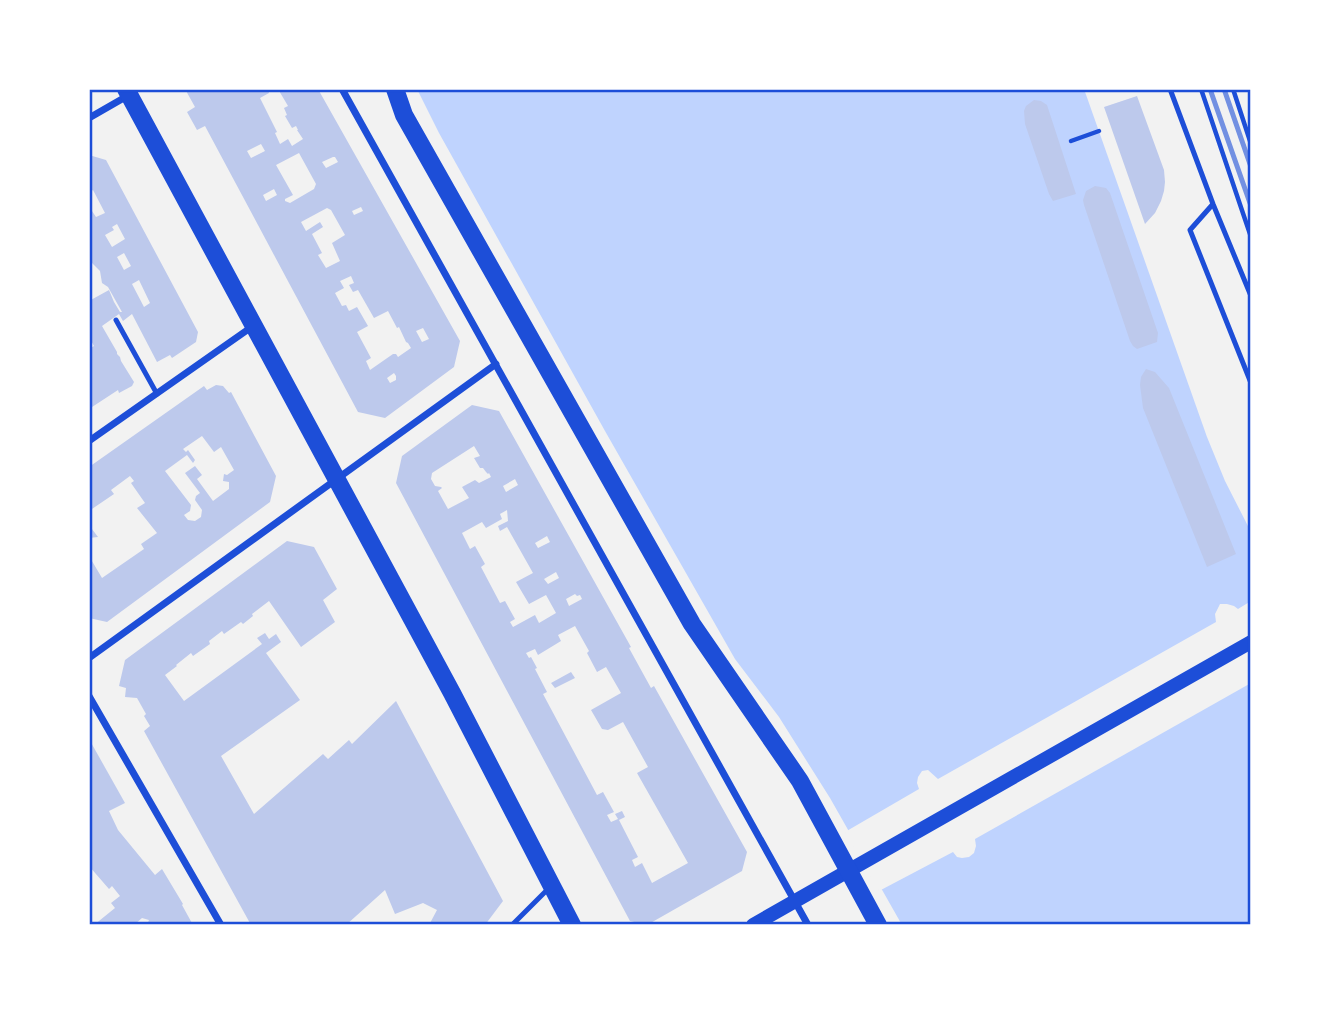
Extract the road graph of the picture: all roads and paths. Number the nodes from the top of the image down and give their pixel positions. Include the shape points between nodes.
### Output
1 (342, 89) edge
2 (392, 89) edge
3 (1170, 89) edge
4 (1201, 89) edge
5 (1233, 89) edge
6 (128, 92) edge
7 (89, 118) edge
8 (1099, 131) dead end
9 (1070, 141) dead end
10 (1251, 144) edge
11 (1213, 204) junction
12 (1251, 236) edge
13 (1251, 296) edge
14 (116, 320) dead end
15 (254, 326) junction
16 (496, 364) junction
17 (1251, 383) edge
18 (157, 394) junction
19 (89, 441) edge
20 (336, 478) junction
21 (1251, 642) edge
22 (89, 658) edge
23 (89, 696) edge
24 (551, 886) junction
25 (795, 901) junction
26 (221, 925) edge
27 (512, 925) edge
28 (572, 925) edge
29 (753, 925) edge
30 (808, 925) edge
31 (878, 925) edge

1 - 16 street
2 - 31 main road via 692,624 800,781
3 - 11 lane
4 - 12 path
5 - 10 path
6 - 7 street
6 - 15 main road
8 - 9 path
11 - 13 lane
11 - 17 lane via 1190,230
14 - 18 lane
15 - 18 street
15 - 20 main road
16 - 20 street
16 - 25 street
18 - 19 street
20 - 22 street
20 - 24 main road
21 - 25 main road
23 - 26 street
24 - 27 lane
24 - 28 main road
25 - 29 main road
25 - 30 street

